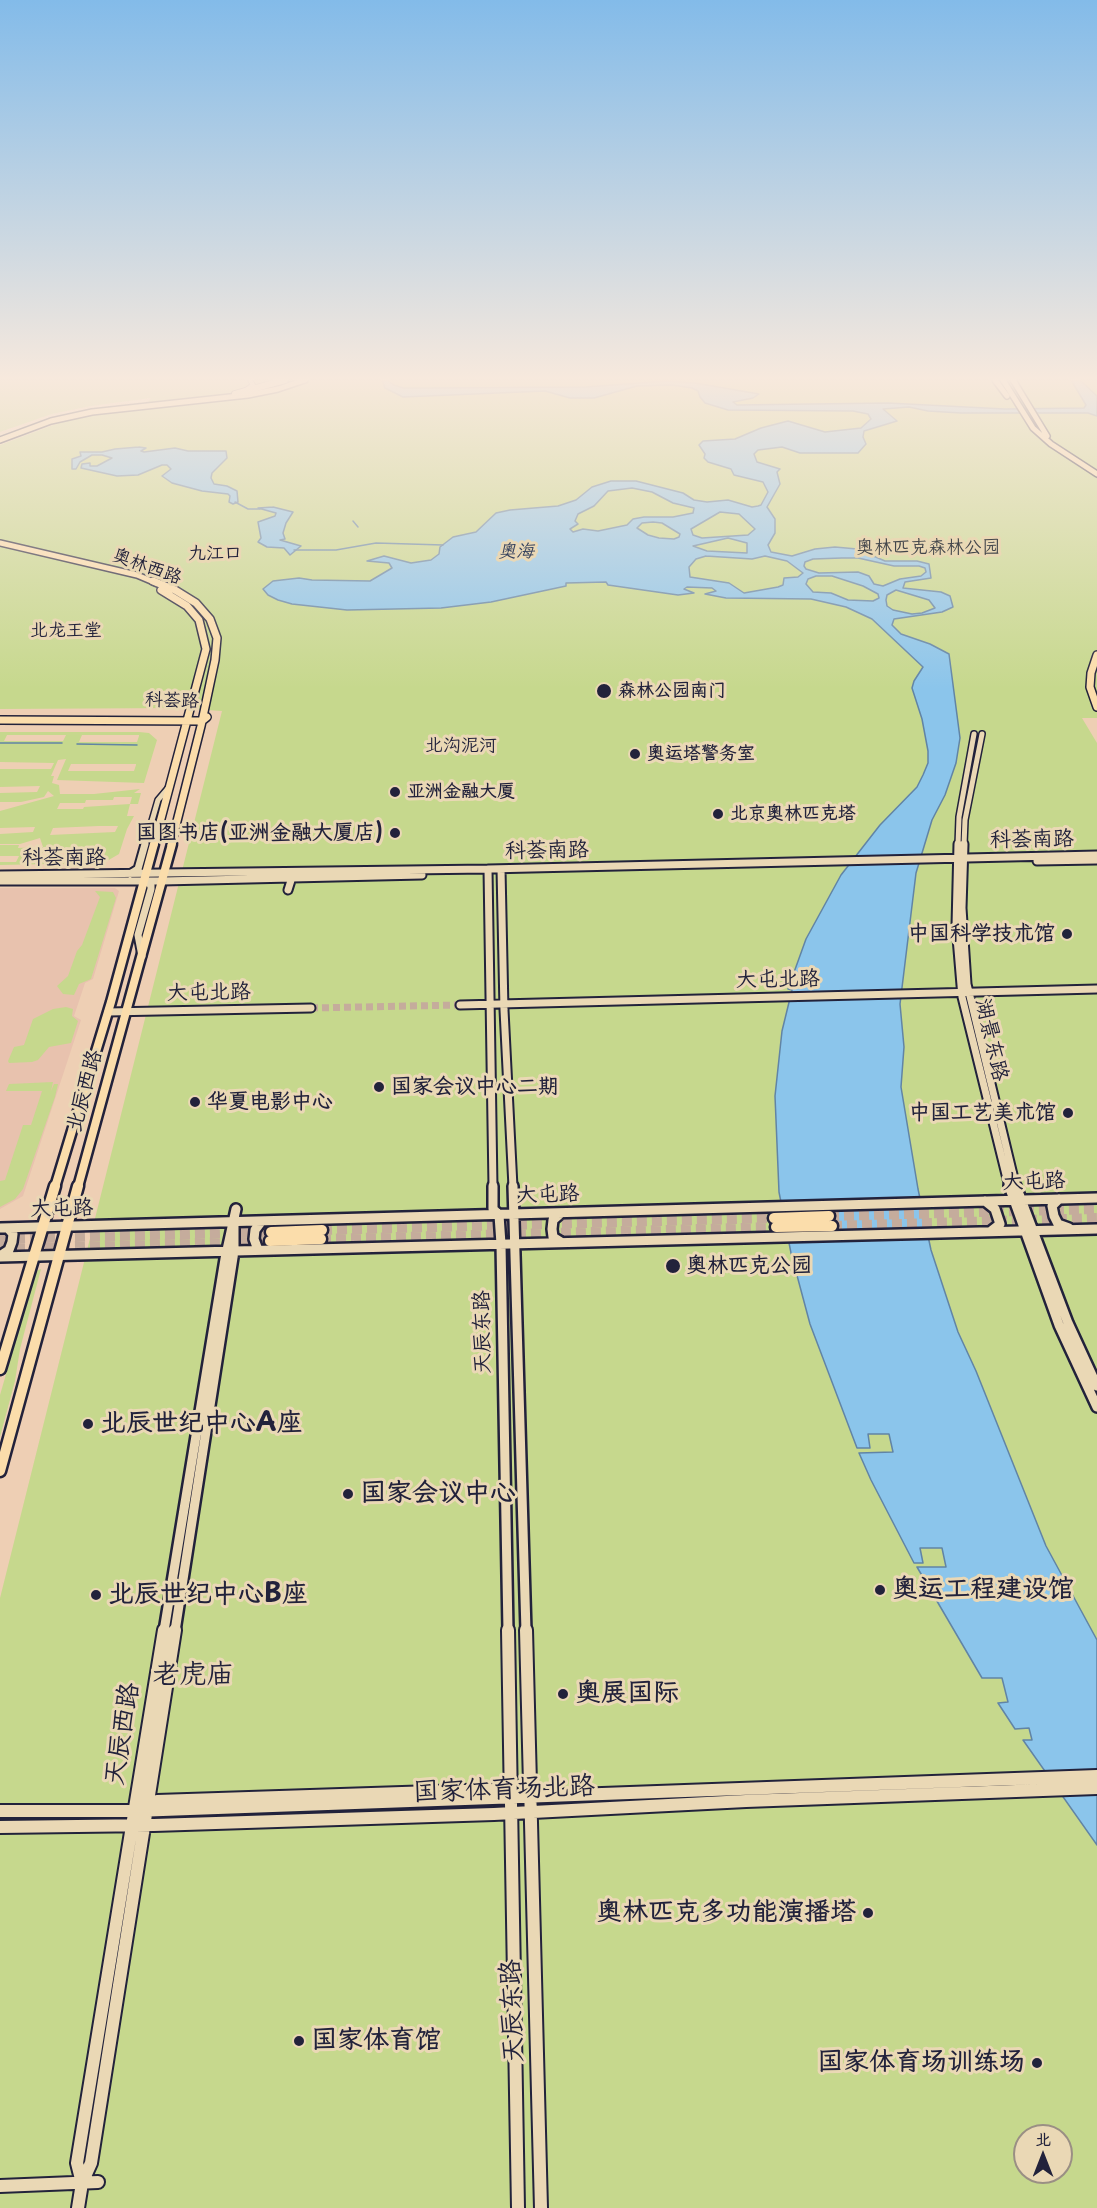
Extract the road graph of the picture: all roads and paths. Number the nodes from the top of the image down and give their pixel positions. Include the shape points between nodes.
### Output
1 (0, 543) edge
2 (0, 548) edge
3 (1097, 654) edge
4 (1097, 707) edge
5 (0, 716) edge
6 (189, 717) junction
7 (203, 718) junction
8 (0, 720) edge
9 (974, 734) dead end
10 (982, 734) dead end
11 (976, 745) junction
12 (170, 786) junction
13 (1097, 855) edge
14 (1097, 860) edge
15 (960, 861) junction
16 (150, 862) junction
17 (488, 871) junction
18 (501, 871) junction
19 (0, 874) edge
20 (129, 874) junction
21 (288, 875) junction
22 (104, 878) junction
23 (163, 878) junction
24 (0, 881) edge
25 (45, 881) junction
26 (173, 881) junction
27 (144, 882) junction
28 (288, 890) dead end
29 (142, 957) junction
30 (1097, 989) edge
31 (965, 992) junction
32 (490, 1004) junction
33 (505, 1004) junction
34 (459, 1005) tunnel mouth
35 (311, 1008) tunnel mouth
36 (108, 1012) junction
37 (127, 1012) junction
38 (1097, 1198) edge
39 (1059, 1199) junction
40 (1016, 1200) junction
41 (985, 1201) junction
42 (236, 1209) dead end
43 (561, 1213) junction
44 (499, 1215) junction
45 (514, 1215) junction
46 (830, 1221) tunnel mouth
47 (234, 1222) junction
48 (261, 1222) junction
49 (775, 1222) junction
50 (69, 1227) junction
51 (4, 1228) edge
52 (42, 1228) junction
53 (1073, 1229) junction
54 (1097, 1229) edge
55 (1027, 1230) junction
56 (991, 1231) junction
57 (321, 1235) tunnel mouth
58 (271, 1236) tunnel mouth
59 (561, 1242) junction
60 (501, 1244) junction
61 (515, 1244) junction
62 (258, 1250) junction
63 (230, 1251) junction
64 (60, 1255) junction
65 (34, 1256) junction
66 (0, 1257) edge
67 (0, 1370) edge
68 (1097, 1386) edge
69 (1097, 1407) edge
70 (0, 1471) edge
71 (1097, 1776) edge
72 (1097, 1788) edge
73 (530, 1795) junction
74 (510, 1796) junction
75 (0, 1811) edge
76 (141, 1811) junction
77 (531, 1812) junction
78 (510, 1813) junction
79 (139, 1825) junction
80 (0, 1827) edge
81 (98, 2182) dead end
82 (82, 2183) junction
83 (0, 2186) edge
84 (78, 2208) edge
85 (518, 2208) edge
86 (541, 2208) edge

1 - 7 main road, 奥林西路 via 137,575 196,603 210,619 217,638
2 - 6 main road, 奥林西路 via 139,581 187,606 199,620 206,649
3 - 4 main road via 1090,687
5 - 6 main road, 科荟路
6 - 7 main road, 科荟路
6 - 8 main road, 科荟路
6 - 12 main road, 北辰西路
7 - 23 main road, 北辰西路
9 - 11 street, 湖景东路
10 - 11 street, 湖景东路
11 - 15 street, 湖景东路 via 959,817
12 - 16 main road, 北辰西路
12 - 20 street via 158,800 138,869
13 - 15 street, 科荟南路
14 - 15 street, 科荟南路
15 - 18 street, 科荟南路
15 - 31 street, 湖景东路 via 956,926
16 - 26 street via 152,875
16 - 27 main road, 北辰西路
17 - 18 street, 科荟南路
17 - 21 street, 科荟南路
17 - 21 street, 科荟南路
17 - 32 street, 天辰东路
18 - 33 street, 天辰东路
19 - 22 street, 科荟南路
20 - 22 street, 科荟南路
20 - 27 street, 科荟南路
20 - 29 street via 151,885 138,935
21 - 23 street, 科荟南路
21 - 26 street, 科荟南路
21 - 28 street
22 - 25 street, 科荟南路
22 - 27 street, 科荟南路
23 - 26 street, 科荟南路
23 - 27 street, 科荟南路
23 - 29 main road, 北辰西路
24 - 25 street, 科荟南路
25 - 27 street
27 - 36 main road, 北辰西路
29 - 37 main road, 北辰西路
30 - 31 street, 大屯北路
31 - 33 street, 大屯北路
31 - 40 street, 湖景东路
32 - 33 street, 大屯北路
32 - 34 street, 大屯北路
32 - 44 street, 天辰东路 via 493,1209
33 - 45 street, 天辰东路
35 - 37 street, 大屯北路
36 - 37 street, 大屯北路
36 - 52 main road, 北辰西路
37 - 50 main road, 北辰西路
38 - 39 street, 大屯路
39 - 40 street, 大屯路
39 - 53 street via 1052,1206 1054,1216 1058,1224
40 - 41 street, 大屯路
40 - 55 street, 湖景东路
41 - 49 street, 大屯路 via 925,1203
41 - 56 street via 995,1209 1000,1224
42 - 47 street, 天辰西路
43 - 45 street, 大屯路
43 - 49 street, 大屯路
43 - 59 street via 553,1220 552,1229
44 - 45 street, 大屯路
44 - 48 street, 大屯路
44 - 60 street, 天辰东路
45 - 61 street, 天辰东路
46 - 49 main road, 大屯路
47 - 48 street, 大屯路
47 - 50 street, 大屯路
47 - 63 street, 天辰西路
48 - 62 street via 254,1239
49 - 56 street, 大屯路 via 933,1233
49 - 59 street, 大屯路
50 - 52 street, 大屯路
50 - 64 main road, 北辰西路
51 - 52 street, 大屯路
51 - 66 street via 13,1234 12,1242
52 - 65 main road, 北辰西路
53 - 54 street, 大屯路
53 - 55 street, 大屯路
55 - 56 street, 大屯路
55 - 68 street, 湖景东路
55 - 69 street, 湖景东路 via 1059,1325
57 - 58 main road
59 - 61 street, 大屯路
60 - 61 street, 大屯路
60 - 62 street, 大屯路
60 - 74 street, 天辰东路
61 - 73 street, 天辰东路
62 - 63 street, 大屯路
63 - 64 street, 大屯路
63 - 76 street, 天辰西路
64 - 65 street, 大屯路
64 - 70 main road, 北辰西路
65 - 66 street, 大屯路
65 - 67 main road, 北辰西路
71 - 73 street, 国家体育场北路
72 - 77 street, 国家体育场北路
73 - 74 street, 国家体育场北路
73 - 77 street, 天辰东路
74 - 76 street, 国家体育场北路
74 - 78 street, 天辰东路
75 - 76 street, 国家体育场北路
76 - 79 street, 天辰西路
77 - 78 street, 国家体育场北路
77 - 86 street, 天辰东路
78 - 79 street, 国家体育场北路
78 - 85 street, 天辰东路
79 - 80 street, 国家体育场北路
79 - 82 street, 天辰西路 via 91,2163
81 - 82 street
82 - 83 street
82 - 84 street, 天辰西路

